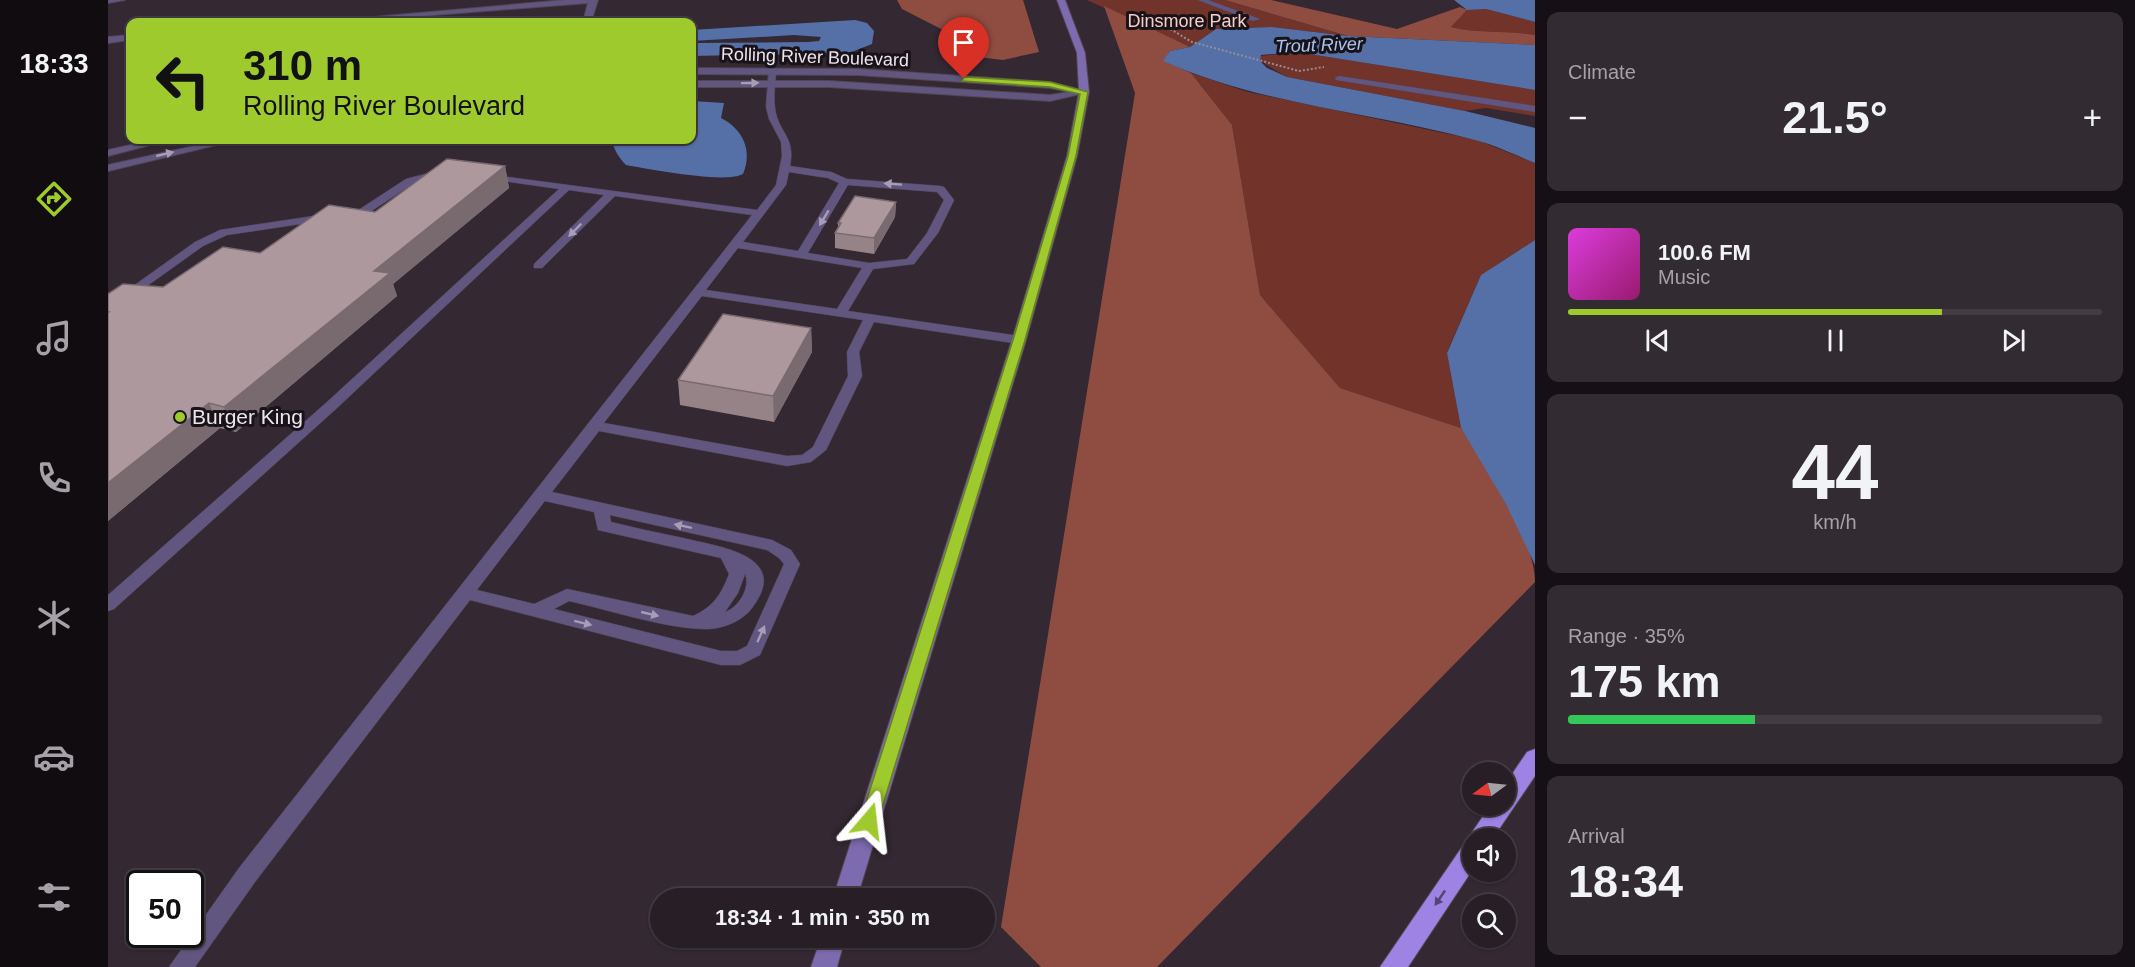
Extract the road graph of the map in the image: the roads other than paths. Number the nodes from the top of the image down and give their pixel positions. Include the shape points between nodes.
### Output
1 (121, 0) edge
2 (594, 0) edge
3 (1061, 0) edge
4 (1201, 0) edge
5 (108, 1) edge
6 (371, 18) edge
7 (588, 18) edge
8 (1256, 19) dead end
9 (126, 38) edge
10 (108, 40) edge
11 (772, 70) junction
12 (696, 71) edge
13 (1339, 78) dead end
14 (771, 82) junction
15 (696, 84) edge
16 (1084, 92) junction
17 (1535, 109) edge
18 (147, 144) edge
19 (214, 144) edge
20 (108, 153) edge
21 (108, 168) edge
22 (784, 168) junction
23 (456, 172) edge
24 (480, 175) edge
25 (845, 182) junction
26 (565, 188) junction
27 (611, 194) junction
28 (759, 213) junction
29 (736, 244) junction
30 (802, 254) junction
31 (538, 266) dead end
32 (869, 266) junction
33 (699, 292) junction
34 (108, 310) edge
35 (840, 314) junction
36 (870, 318) junction
37 (1019, 340) junction
38 (595, 426) junction
39 (542, 495) junction
40 (601, 508) junction
41 (465, 593) junction
42 (108, 605) edge
43 (535, 611) junction
44 (1535, 758) edge
45 (1516, 786) edge
46 (1462, 865) edge
47 (848, 888) edge
48 (830, 948) edge
49 (181, 967) edge
50 (824, 967) edge
51 (1393, 967) edge

1 - 5 street
2 - 6 street
2 - 7 street
3 - 16 main road via 1081,53
4 - 8 lane
9 - 10 street
11 - 12 street, Rolling River Boulevard
11 - 14 lane
11 - 16 street, Rolling River Boulevard via 1050,85
13 - 17 lane
15 -> 14 street, Rolling River Boulevard
14 - 16 street, Rolling River Boulevard via 1050,98
14 - 22 lane via 770,107 786,142
16 - 37 main road via 1072,156
18 - 20 street
21 -> 19 street
22 - 25 lane via 831,175
22 - 28 lane via 781,185
23 - 34 lane via 434,173 410,181 363,212 224,232 199,244
24 - 26 lane
25 -> 30 lane
32 -> 25 lane via 910,262 938,226 949,200 940,189
26 - 27 lane
26 - 42 lane via 332,405
27 - 28 lane
27 -> 31 lane
28 - 29 lane
29 - 30 lane
29 - 33 lane
30 - 32 lane
32 - 35 lane
33 - 35 lane
33 - 38 lane
35 - 36 lane
36 - 37 lane
36 - 38 lane via 853,352 855,376 819,450 806,459 787,461
37 - 47 main road
38 - 39 lane
39 - 40 lane
39 - 41 lane
43 -> 40 lane via 567,595 694,623 719,621 735,616 754,591 757,581 745,560 604,526
43 -> 40 lane via 721,658 740,658 754,650 792,564 785,554 772,546
41 - 43 lane
41 - 49 lane via 247,875
44 - 45 highway
46 -> 51 highway
48 - 50 main road

